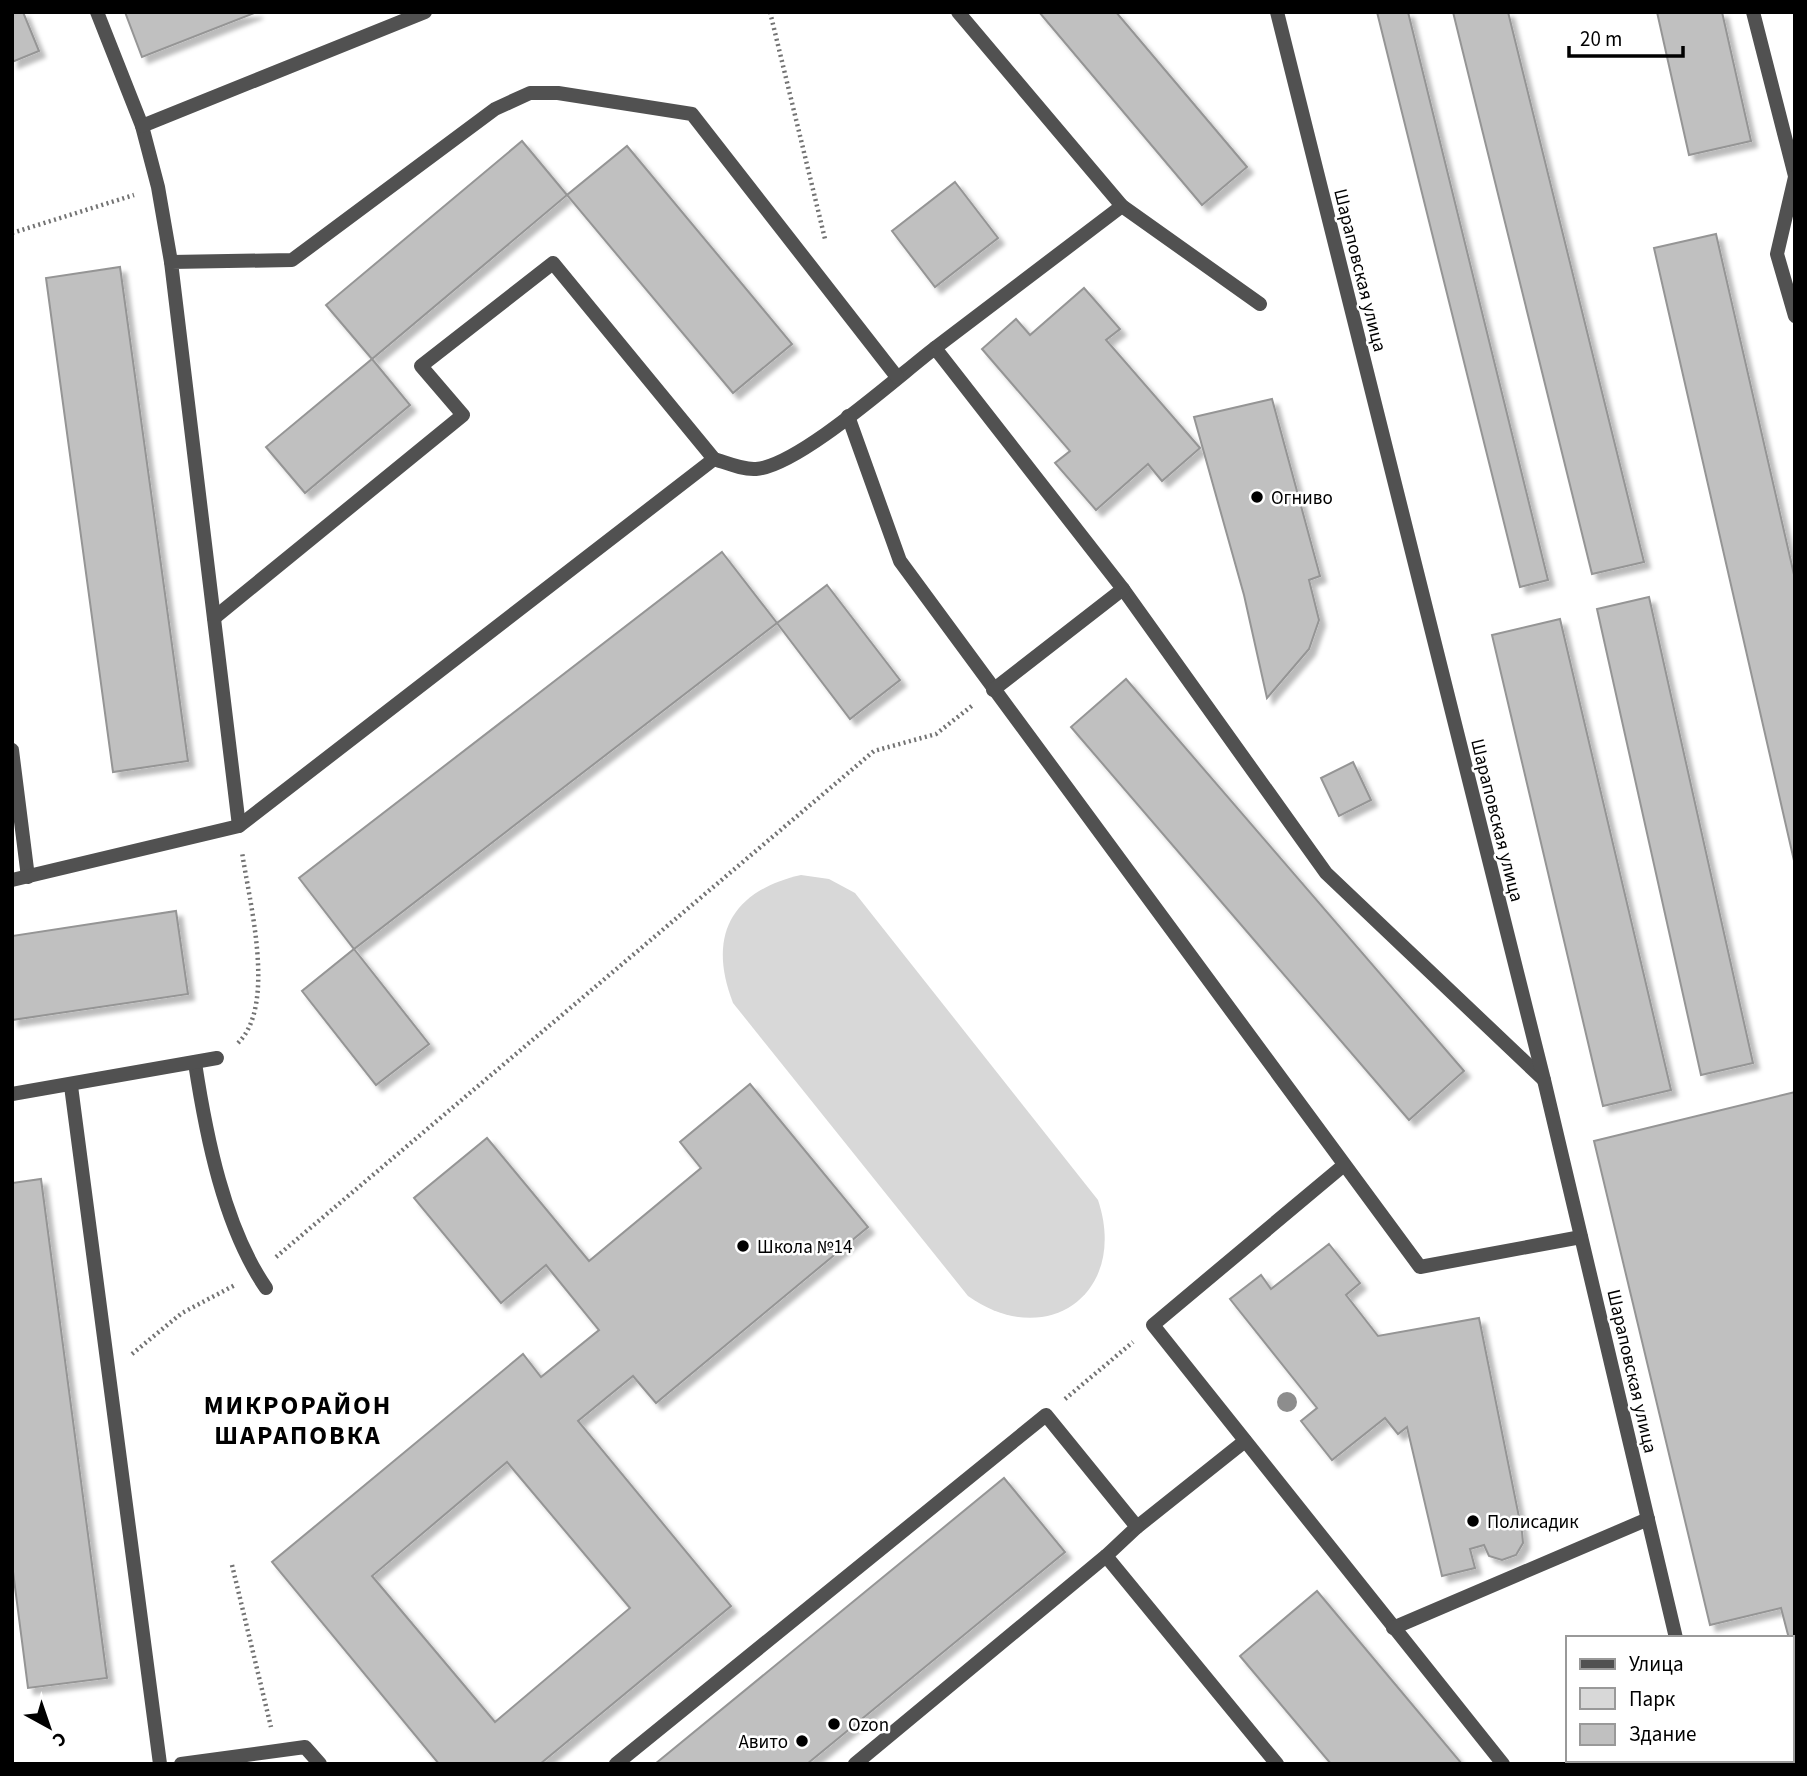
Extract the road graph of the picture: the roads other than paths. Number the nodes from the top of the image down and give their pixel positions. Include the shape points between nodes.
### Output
1 (97, 12) edge
2 (425, 12) edge
3 (958, 12) edge
4 (1277, 12) edge
5 (1753, 12) edge
6 (142, 126) junction
7 (1795, 176) edge
8 (1122, 206) junction
9 (171, 262) junction
10 (1260, 304) dead end
11 (1795, 316) edge
12 (935, 348) junction
13 (897, 377) junction
14 (848, 416) junction
15 (714, 459) junction
16 (1123, 589) junction
17 (214, 618) junction
18 (993, 690) junction
19 (12, 750) edge
20 (239, 826) junction
21 (28, 877) junction
22 (12, 880) edge
23 (217, 1058) road end
24 (195, 1063) junction
25 (1544, 1080) junction
26 (71, 1086) junction
27 (12, 1094) edge
28 (1345, 1165) junction
29 (1581, 1237) junction
30 (266, 1288) dead end
31 (1245, 1441) junction
32 (1648, 1519) junction
33 (1137, 1527) junction
34 (1106, 1556) junction
35 (1392, 1628) junction
36 (1676, 1636) edge
37 (160, 1764) edge
38 (180, 1764) edge
39 (320, 1764) edge
40 (616, 1764) edge
41 (855, 1764) edge
42 (1277, 1764) edge
43 (1503, 1764) edge

1 - 6 street
2 - 6 street
3 - 8 street
4 - 25 street, Шараповская улица
5 - 7 street
6 - 9 street
7 - 11 street via 1777,254
8 - 10 street
8 - 12 street
9 - 13 street via 292,260 495,109 530,93 558,93 692,114
9 - 17 street
12 - 13 street
12 - 16 street
13 - 14 street
14 - 15 street via 785,461 755,470
14 - 18 street via 900,561
15 - 17 street via 553,263 421,366 463,415
15 - 20 street
16 - 18 street
16 - 25 street via 1326,873
17 - 20 street
18 - 28 street
19 - 21 street
20 - 21 street
21 - 22 street
23 - 24 street
24 - 26 street
24 - 30 street via 204,1122 223,1189 256,1274
25 - 29 street, Шараповская улица
26 - 27 street
26 - 37 street
28 - 29 street via 1420,1267
28 - 31 street via 1153,1325
29 - 32 street, Шараповская улица
31 - 33 street
31 - 35 street
32 - 35 street
32 - 36 street, Шараповская улица
33 - 34 street
33 - 40 street via 1046,1415
34 - 41 street
34 - 42 street
35 - 43 street
38 - 39 street via 305,1747

